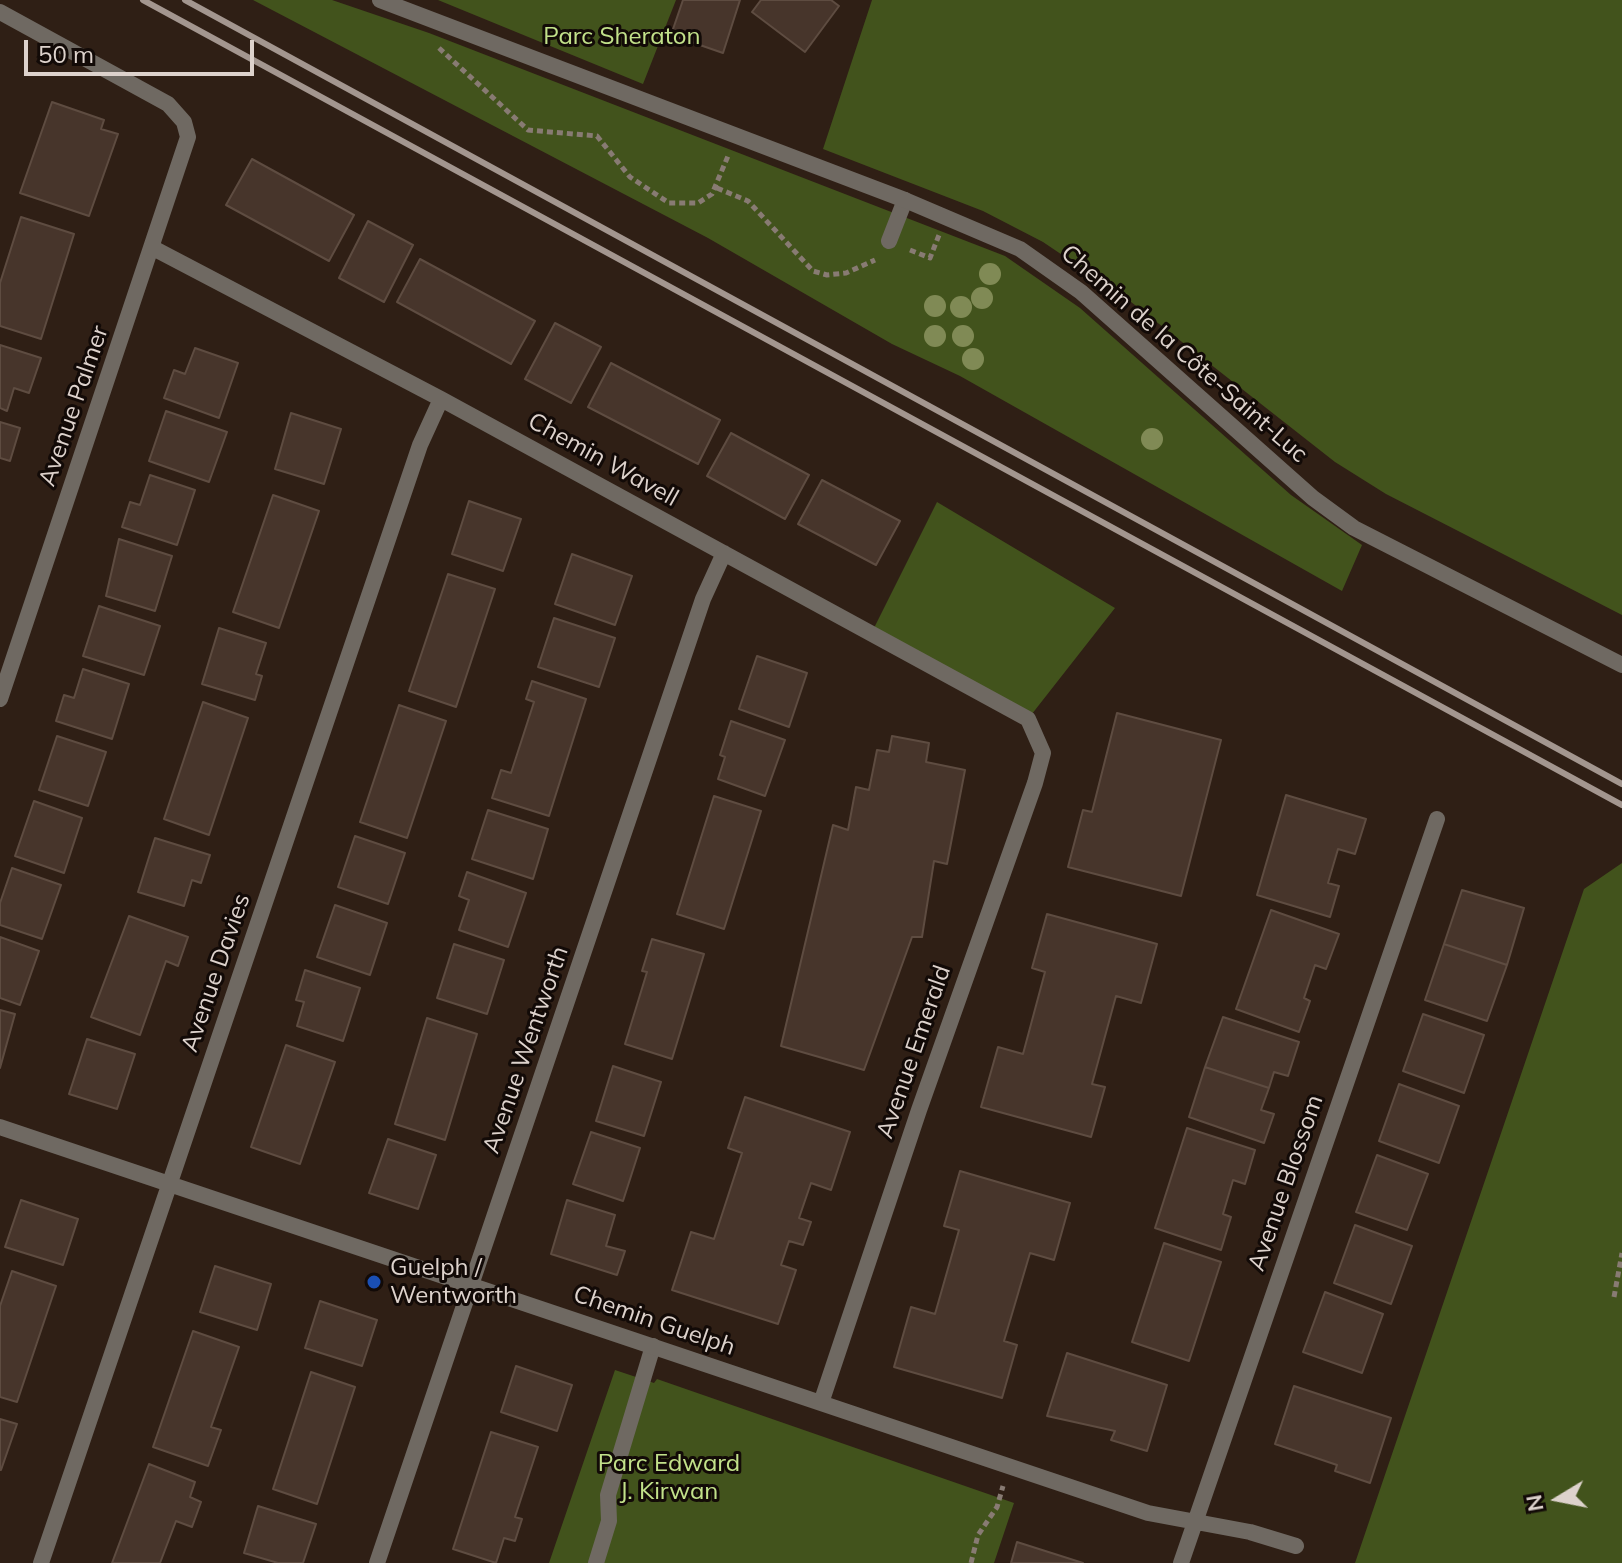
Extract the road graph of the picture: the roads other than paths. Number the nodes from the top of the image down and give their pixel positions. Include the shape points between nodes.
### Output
1 (380, 0) edge
2 (399, 4) edge
3 (0, 12) edge
4 (905, 200) junction
5 (889, 241) road end
6 (153, 248) junction
7 (441, 399) junction
8 (724, 553) junction
9 (1622, 665) edge
10 (0, 699) edge
11 (1028, 719) joint
12 (1437, 819) dead end
13 (0, 1127) edge
14 (170, 1185) junction
15 (472, 1285) junction
16 (653, 1346) junction
17 (821, 1403) junction
18 (1195, 1523) junction
19 (1296, 1546) dead end
20 (41, 1563) edge
21 (377, 1563) edge
22 (596, 1563) edge
23 (1181, 1563) edge

1 - 2 street, Chemin de la Côte-Saint-Luc
2 - 4 street, Chemin de la Côte-Saint-Luc
3 - 6 street, Avenue Palmer via 168,104 186,127 185,151
4 - 5 street
4 - 9 street, Chemin de la Côte-Saint-Luc via 1000,239 1060,276 1354,528
6 - 7 street, Chemin Wavell
6 - 10 street, Avenue Palmer
7 - 8 street, Chemin Wavell
7 - 14 street, Avenue Davies via 420,445
8 - 11 street, Chemin Wavell
8 - 15 street, Avenue Wentworth via 698,614
11 - 17 street, Avenue Emerald via 1043,753 1035,783
12 - 18 street, Avenue Blossom
13 - 14 street, Chemin Guelph
14 - 15 street, Chemin Guelph
14 - 20 street, Avenue Davies
15 - 16 street, Chemin Guelph
15 - 21 street, Avenue Wentworth
16 - 17 street, Chemin Guelph
16 - 22 street via 608,1495 609,1521
17 - 18 street, Chemin Guelph via 1148,1513
18 - 19 street, Chemin Guelph
18 - 23 street, Avenue Blossom

